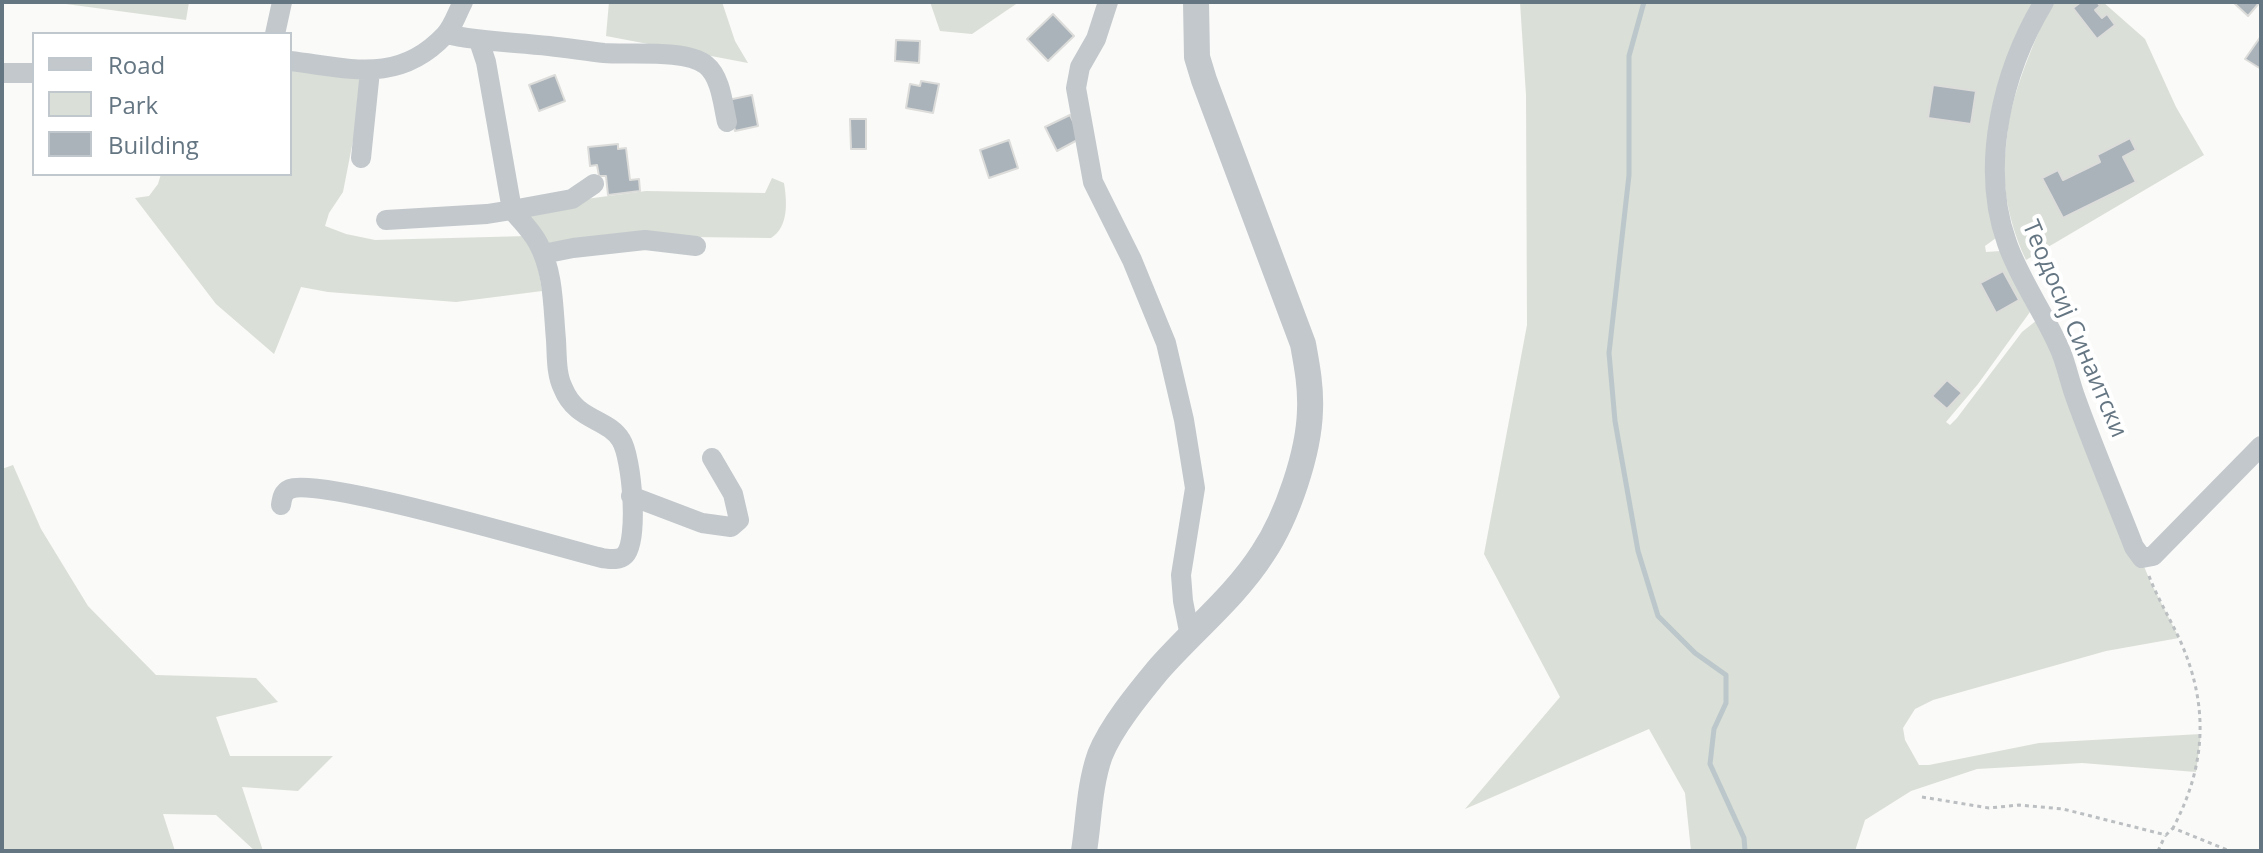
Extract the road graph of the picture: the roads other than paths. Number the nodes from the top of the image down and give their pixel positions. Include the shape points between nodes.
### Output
1 (282, 2) edge
2 (463, 2) edge
3 (1108, 2) edge
4 (1196, 2) edge
5 (2044, 2) edge
6 (275, 32) edge
7 (446, 34) junction
8 (479, 41) junction
9 (292, 61) edge
10 (370, 71) junction
11 (2, 73) edge
12 (32, 73) edge
13 (727, 122) dead end
14 (361, 158) dead end
15 (594, 184) dead end
16 (512, 210) junction
17 (386, 220) dead end
18 (696, 246) dead end
19 (543, 254) junction
20 (2261, 446) edge
21 (712, 458) dead end
22 (631, 496) junction
23 (281, 505) dead end
24 (1190, 636) junction
25 (1084, 851) edge

1 - 6 street
2 - 7 street
3 - 24 street via 1076,88 1093,182 1166,343 1184,420 1195,488 1181,575
4 - 24 street via 1196,43 1204,80 1303,344 1311,412 1294,482 1264,553
5 - 20 street, Теодосиј Синаитски via 2018,55 2001,116 1995,163 2001,222 2060,351 2142,558 2153,556
7 - 8 street
7 - 10 street via 405,63
8 - 13 street via 651,53 703,63 715,77
8 - 16 street
9 - 10 street
10 - 14 street
11 - 12 street
15 - 16 street via 572,199
16 - 17 street
16 - 19 street
18 - 19 street via 636,241
19 - 22 street via 561,385 579,412 621,440
21 - 22 street via 737,505 739,520 731,527 702,523
22 - 23 street via 632,540 625,555 612,560 344,494 295,488 285,492
24 - 25 street via 1142,690 1101,754

